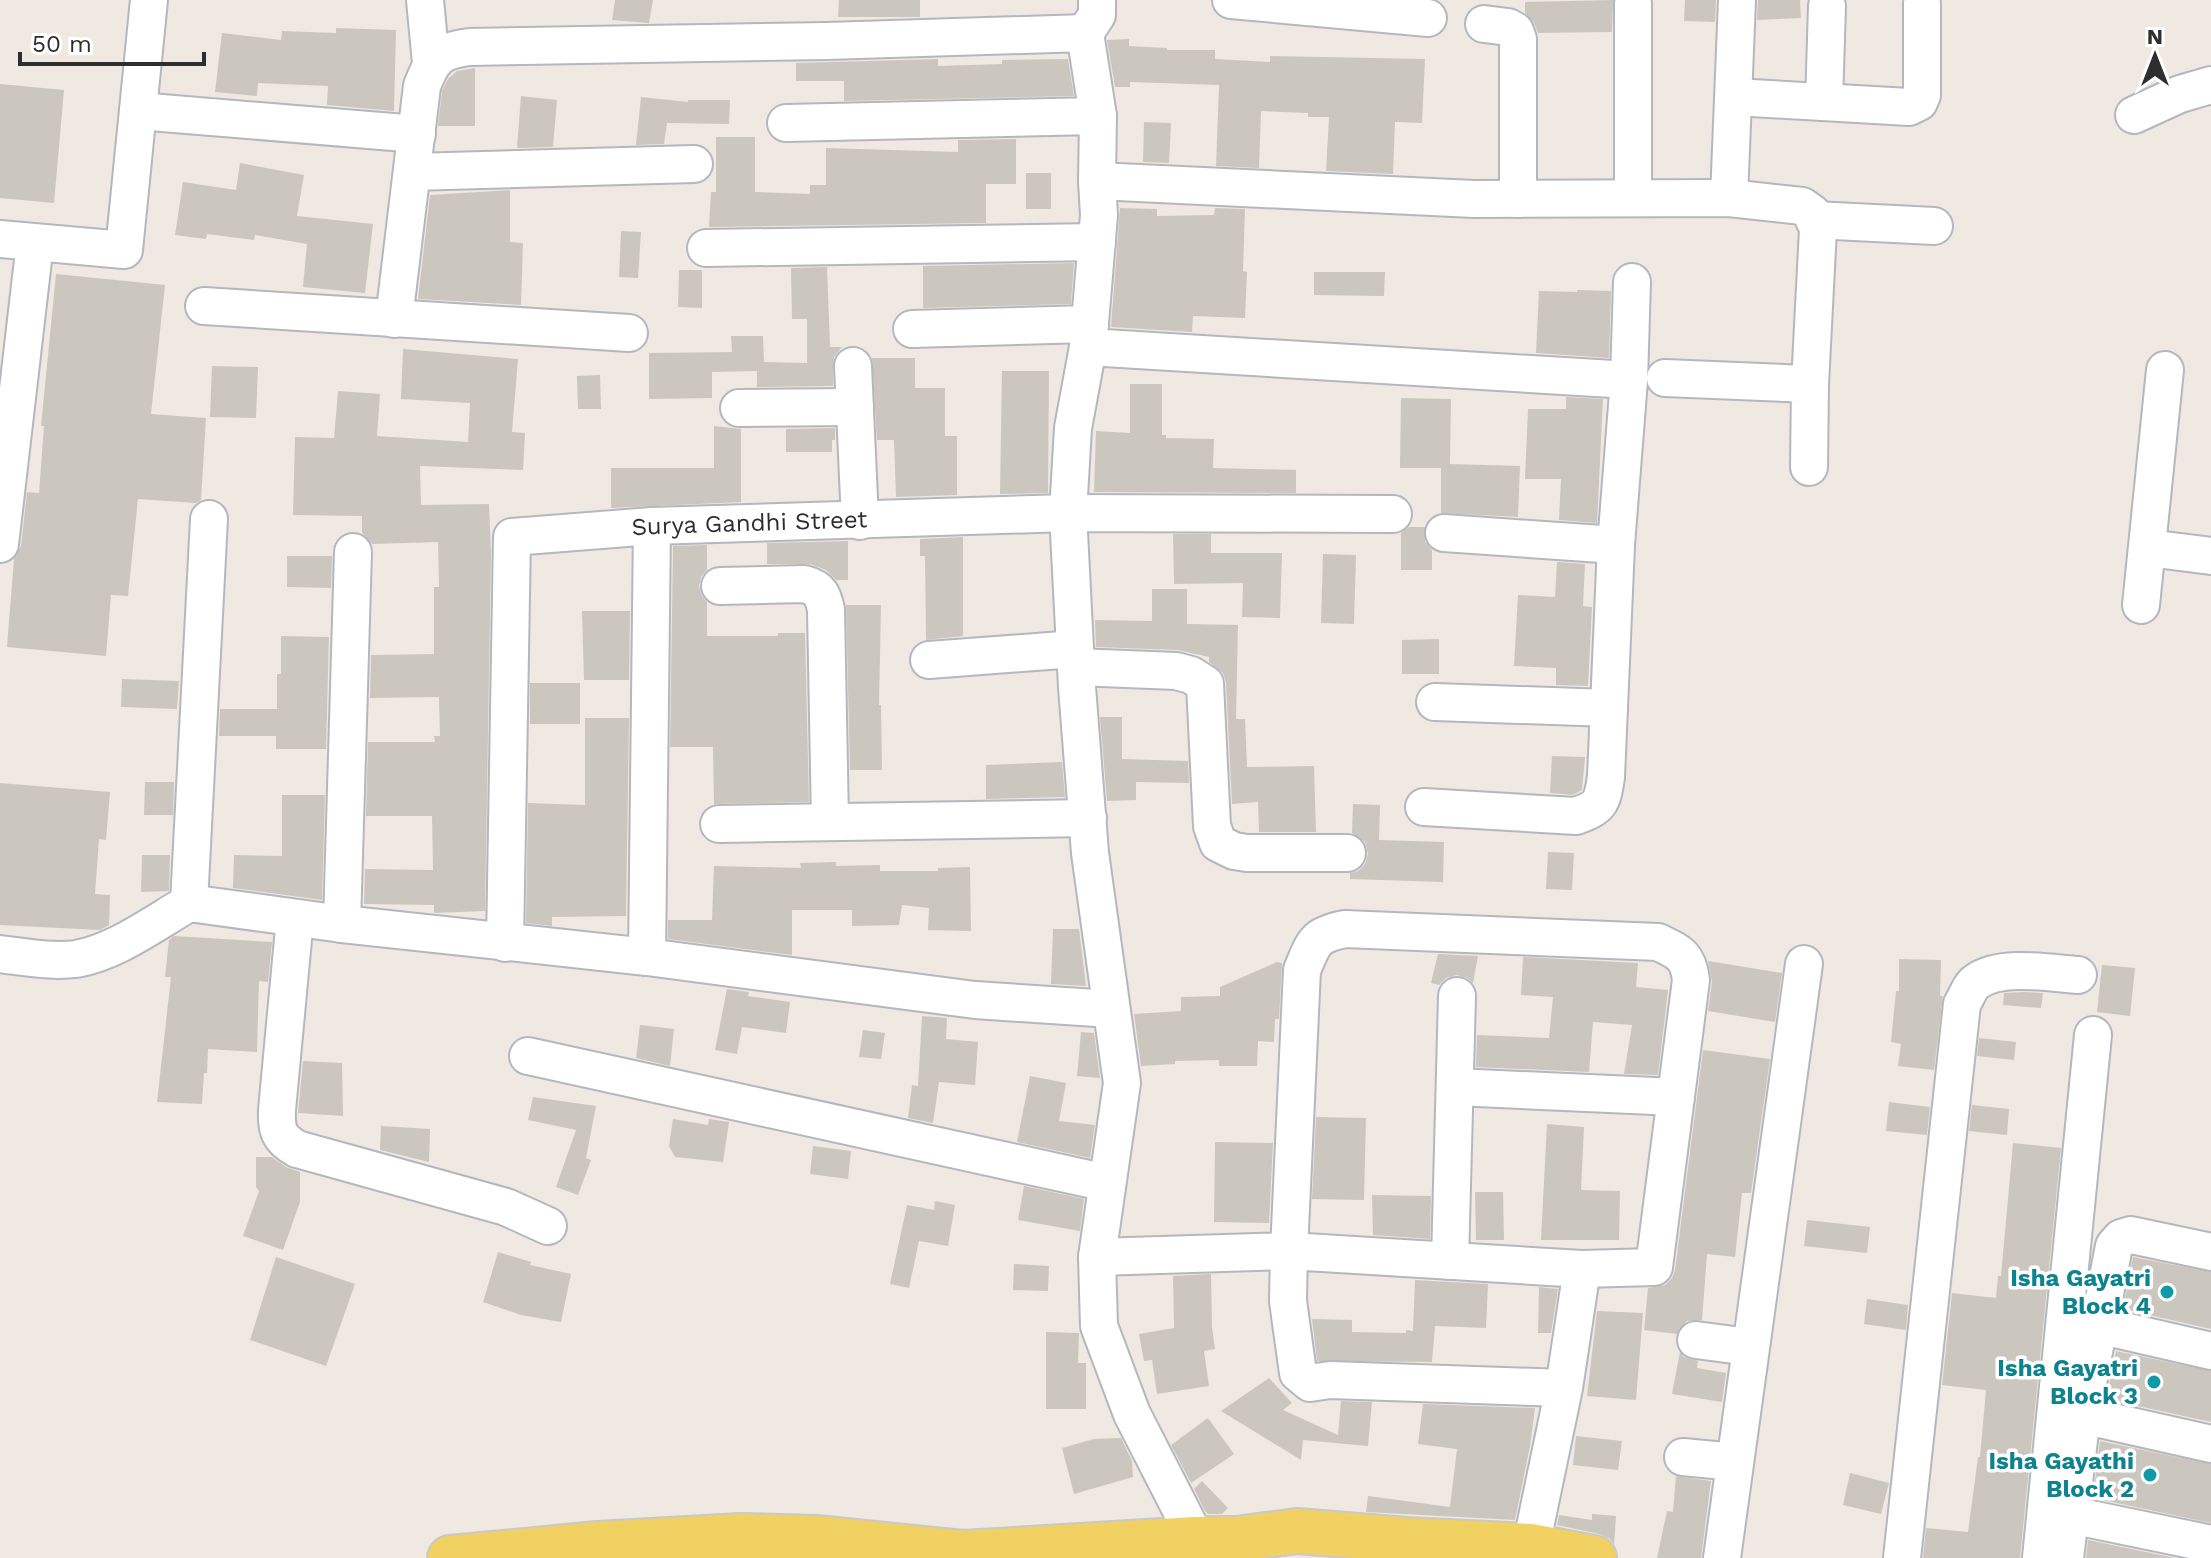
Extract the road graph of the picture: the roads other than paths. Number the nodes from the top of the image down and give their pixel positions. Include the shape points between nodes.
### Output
1 (149, 0) edge
2 (425, 0) edge
3 (1231, 0) edge
4 (1737, 0) edge
5 (1633, 4) dead end
6 (1922, 4) dead end
7 (1827, 6) dead end
8 (1091, 16) edge
9 (1428, 18) dead end
10 (1484, 24) dead end
11 (431, 63) junction
12 (2211, 85) edge
13 (1734, 97) junction
14 (1824, 102) junction
15 (138, 111) junction
16 (2134, 115) dead end
17 (1098, 116) junction
18 (786, 123) dead end
19 (417, 134) junction
20 (694, 164) dead end
21 (412, 172) junction
22 (1097, 181) junction
23 (1633, 198) junction
24 (1729, 198) junction
25 (1518, 199) junction
26 (1814, 220) junction
27 (1934, 226) dead end
28 (17, 241) edge
29 (1097, 242) junction
30 (706, 248) dead end
31 (1632, 282) dead end
32 (204, 306) dead end
33 (394, 319) junction
34 (912, 329) dead end
35 (629, 333) dead end
36 (1089, 336) junction
37 (853, 366) dead end
38 (2165, 370) dead end
39 (1665, 378) dead end
40 (1629, 380) junction
41 (1810, 384) junction
42 (855, 407) junction
43 (739, 408) dead end
44 (1809, 467) dead end
45 (1068, 513) junction
46 (1393, 514) dead end
47 (209, 519) dead end
48 (860, 521) junction
49 (652, 526) junction
50 (1444, 533) dead end
51 (0, 544) edge
52 (1616, 545) junction
53 (2148, 548) junction
54 (353, 552) dead end
55 (2211, 556) edge
56 (720, 586) dead end
57 (2141, 605) dead end
58 (1076, 658) junction
59 (929, 660) dead end
60 (1435, 702) dead end
61 (1609, 708) junction
62 (1424, 807) dead end
63 (1088, 818) junction
64 (830, 822) junction
65 (719, 824) dead end
66 (1347, 853) dead end
67 (189, 903) junction
68 (295, 918) junction
69 (342, 924) junction
70 (505, 943) junction
71 (0, 954) edge
72 (647, 957) junction
73 (1804, 964) dead end
74 (2078, 975) dead end
75 (1457, 996) dead end
76 (1111, 1009) junction
77 (2093, 1035) dead end
78 (528, 1056) dead end
79 (1455, 1087) junction
80 (1676, 1097) junction
81 (1107, 1183) junction
82 (548, 1226) dead end
83 (1289, 1251) junction
84 (2211, 1252) edge
85 (1097, 1257) junction
86 (1450, 1261) junction
87 (1582, 1269) junction
88 (2098, 1325) junction
89 (1696, 1340) dead end
90 (1749, 1347) junction
91 (2211, 1351) edge
92 (1564, 1388) junction
93 (2082, 1415) junction
94 (2211, 1444) edge
95 (1683, 1457) dead end
96 (1735, 1462) junction
97 (2071, 1515) junction
98 (1196, 1539) junction
99 (2211, 1544) edge
100 (1531, 1546) junction
101 (965, 1555) edge
102 (450, 1558) edge
103 (1594, 1558) edge
104 (1722, 1558) edge
105 (1902, 1558) edge
106 (2041, 1558) edge
107 (2065, 1558) edge

1 - 15 street
2 - 11 street
3 - 9 street
4 - 13 street
5 - 23 street
6 - 14 street via 1919,102 1909,107
7 - 14 street
8 - 11 street via 827,41 469,47 449,50
8 - 17 street
10 - 25 street via 1508,27 1518,39
11 - 19 street via 422,86
12 - 16 street
13 - 14 street
13 - 24 street
15 - 19 street
15 - 28 street via 124,250
17 - 18 street
17 - 22 street
19 - 21 street
20 - 21 street
21 - 33 street
22 - 25 street
22 - 29 street
23 - 24 street
23 - 25 street
24 - 26 street via 1802,206
26 - 27 street
26 - 41 street via 1818,229
28 - 51 street
29 - 30 street
29 - 36 street
31 - 40 street
32 - 33 street
33 - 35 street
34 - 36 street
36 - 40 street
36 - 45 street via 1073,428
37 - 42 street
38 - 53 street
39 - 41 street
40 - 52 street
41 - 44 street
42 - 43 street
42 - 48 street
45 - 46 street, Surya Gandhi Street
45 - 48 street, Surya Gandhi Street
45 - 58 street
47 - 67 street
48 - 49 street, Surya Gandhi Street
49 - 70 street, Surya Gandhi Street via 512,537
49 - 72 street
50 - 52 street
52 - 61 street
53 - 55 street
53 - 57 street
54 - 69 street
56 - 64 street via 804,584 823,595
58 - 59 street
58 - 63 street
58 - 66 street via 1176,671 1205,684 1212,826 1218,843 1247,853
60 - 61 street
61 - 62 street via 1606,777 1595,809 1576,816
63 - 64 street
63 - 76 street
64 - 65 street
67 - 68 street
67 - 71 street via 93,955 59,959
68 - 69 street
68 - 82 street via 276,1129 284,1142 506,1207
69 - 70 street
70 - 72 street
72 - 76 street via 975,1000
73 - 90 street
74 - 105 street via 2014,971 1991,976 1975,983 1962,1004
75 - 79 street
76 - 81 street via 1122,1083
77 - 106 street
78 - 81 street
79 - 80 street
79 - 86 street
80 - 83 street via 1691,980 1689,964 1658,942 1345,929 1325,933 1302,970
80 - 87 street via 1654,1267
81 - 85 street
83 - 85 street
83 - 86 street
83 - 92 street via 1288,1301 1298,1373 1310,1383
84 - 88 street via 2131,1235 2121,1238 2114,1246
85 - 98 street via 1099,1326 1132,1414
86 - 87 street
87 - 92 street
88 - 91 street
88 - 93 street
89 - 90 street
90 - 96 street
92 - 100 street
93 - 94 street
93 - 97 street
95 - 96 street
96 - 104 street
97 - 99 street
97 - 107 street
98 - 100 main road via 1297,1531
98 - 101 main road
100 - 103 main road
101 - 102 main road via 816,1538 741,1536

